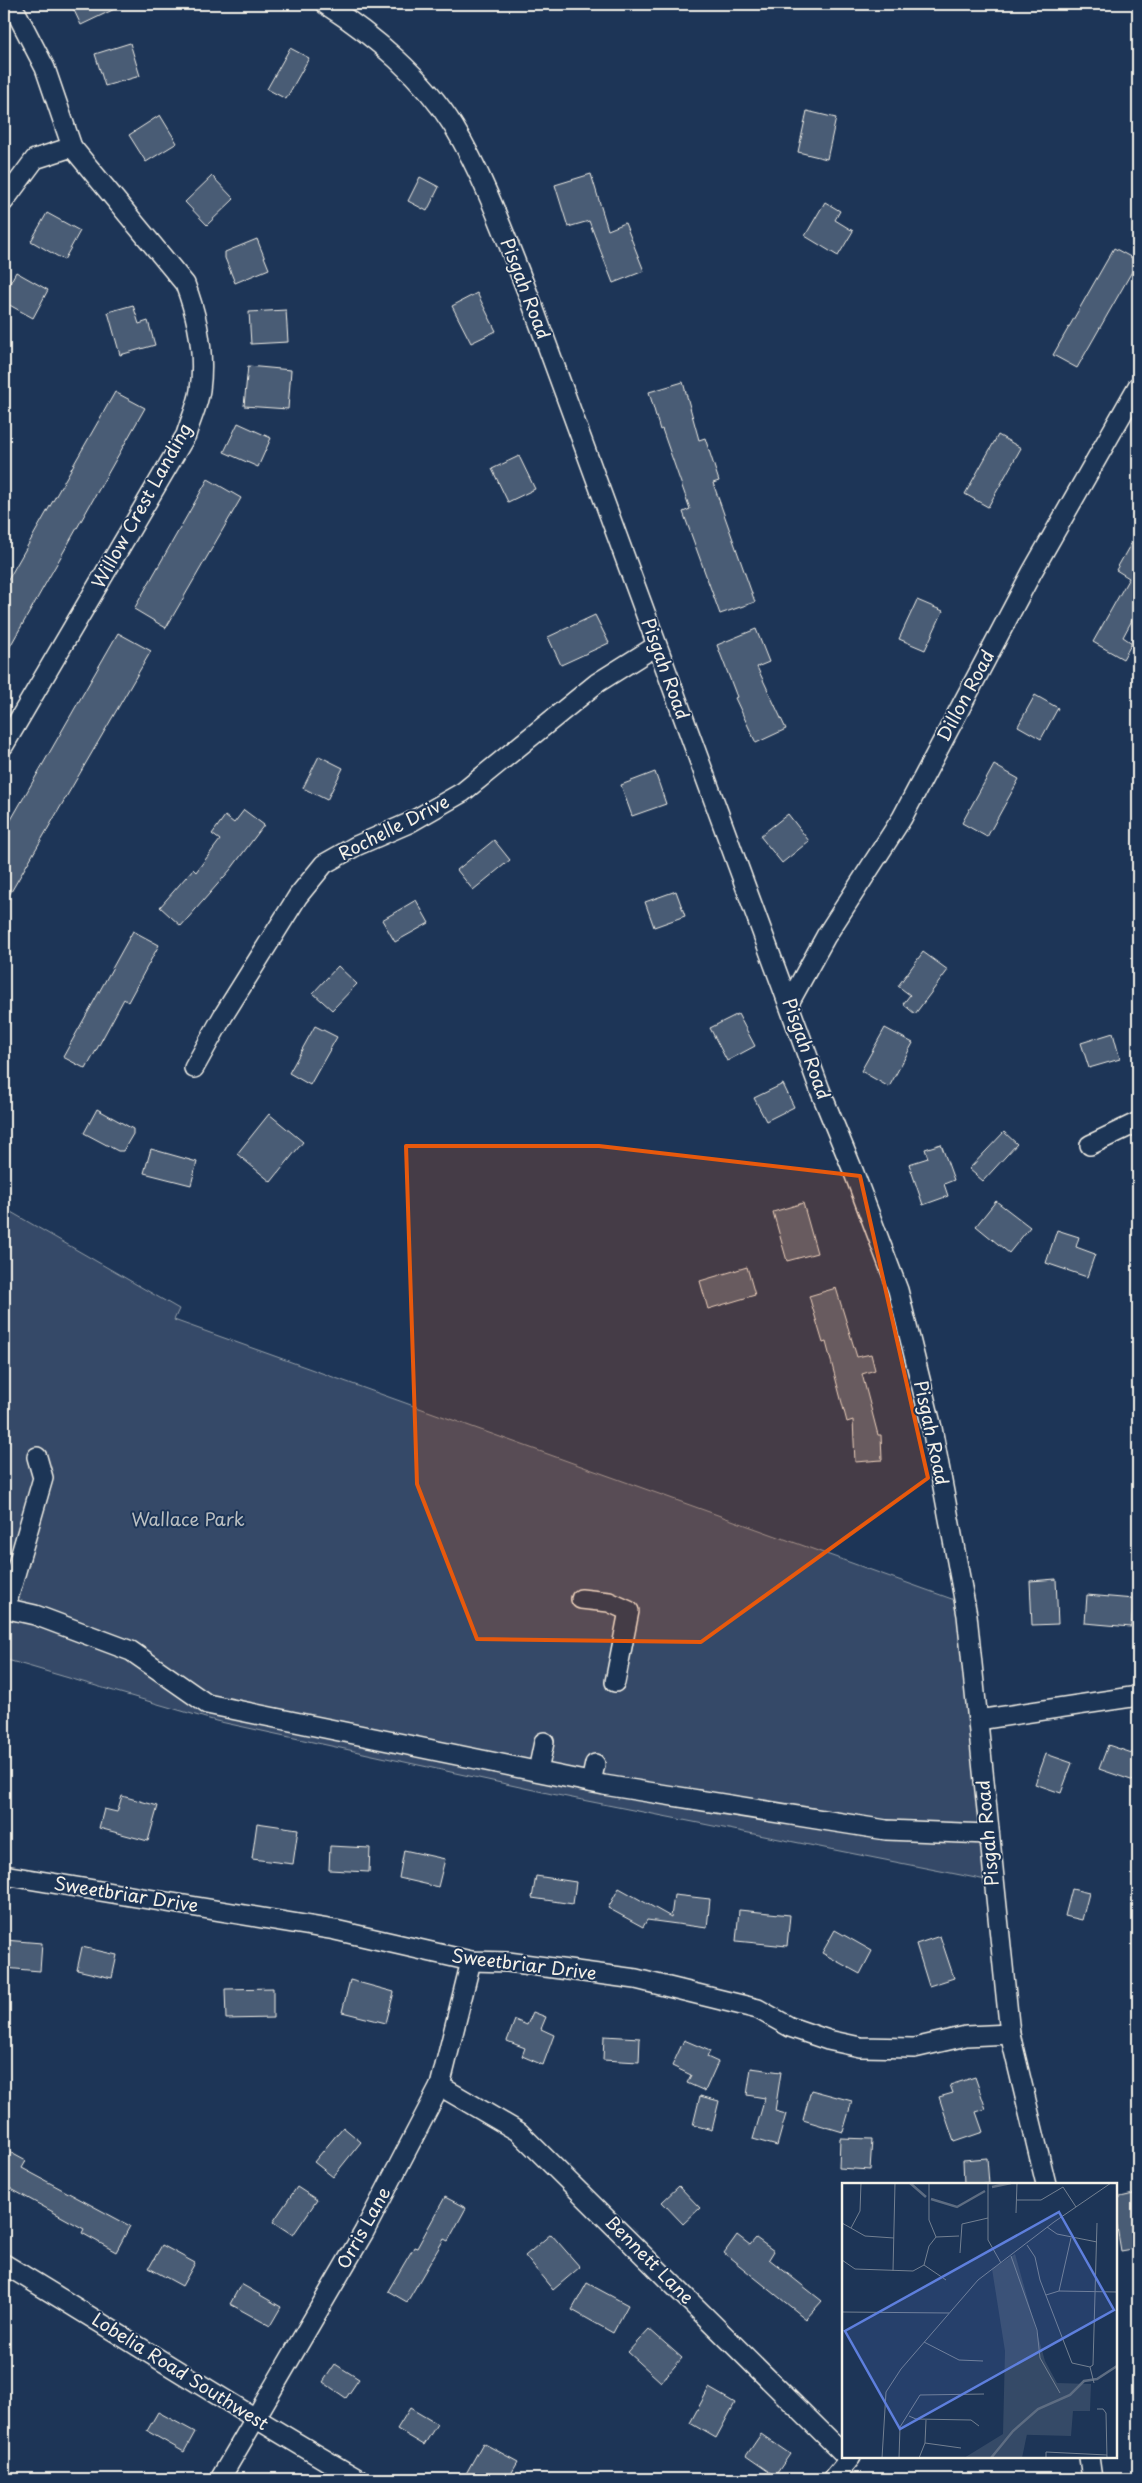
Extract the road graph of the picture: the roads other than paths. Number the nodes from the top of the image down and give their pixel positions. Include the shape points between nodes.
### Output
1 (5, 4) edge
2 (325, 4) edge
3 (72, 146) junction
4 (4, 201) edge
5 (1138, 386) edge
6 (656, 646) junction
7 (4, 745) edge
8 (788, 1003) junction
9 (194, 1068) dead end
10 (1138, 1122) edge
11 (1090, 1145) dead end
12 (37, 1457) dead end
13 (581, 1599) dead end
14 (5, 1608) edge
15 (615, 1682) dead end
16 (1138, 1696) edge
17 (978, 1720) junction
18 (544, 1742) dead end
19 (595, 1764) dead end
20 (538, 1771) junction
21 (591, 1782) junction
22 (988, 1834) junction
23 (4, 1875) edge
24 (471, 1961) junction
25 (1010, 2034) junction
26 (440, 2086) junction
27 (1046, 2183) edge
28 (4, 2264) edge
29 (254, 2419) junction
30 (842, 2450) edge
31 (847, 2458) edge
32 (1089, 2458) edge
33 (220, 2479) edge
34 (358, 2479) edge
35 (833, 2479) edge
36 (1092, 2479) edge

1 - 3 street, Willow Crest Landing via 16,14 45,68
2 - 6 street, Pisgah Road via 347,18 396,61 430,94 454,127 494,209 532,304
3 - 4 street via 35,159
3 - 7 street, Willow Crest Landing via 185,284 195,311 202,350 200,392 186,435
5 - 8 street, Dillon Road via 1032,572 902,818 826,936
6 - 8 street, Pisgah Road
6 - 9 street, Rochelle Drive via 597,684 463,792 409,823 324,864 298,896
8 - 17 street, Pisgah Road via 898,1290 932,1428 966,1615
10 - 11 street
12 - 14 street via 42,1478
13 - 15 street via 609,1602 629,1611
14 - 20 street via 131,1651 207,1704
16 - 17 street
17 - 22 street, Pisgah Road
18 - 20 street
19 - 21 street
20 - 21 street
21 - 22 street via 886,1830
22 - 25 street, Pisgah Road
23 - 24 street, Sweetbriar Drive via 335,1930
24 - 25 street, Sweetbriar Drive via 508,1962 636,1979 758,2009 790,2027 860,2047 914,2048 966,2036
24 - 26 street, Orris Lane
25 - 27 street, Pisgah Road
26 - 29 street, Orris Lane via 364,2232
26 - 30 street, Bennett Lane via 519,2132
28 - 29 street, Lobelia Road Southwest via 158,2356
29 - 33 street, Orris Lane
29 - 34 street, Lobelia Road Southwest
31 - 35 street
32 - 36 street

